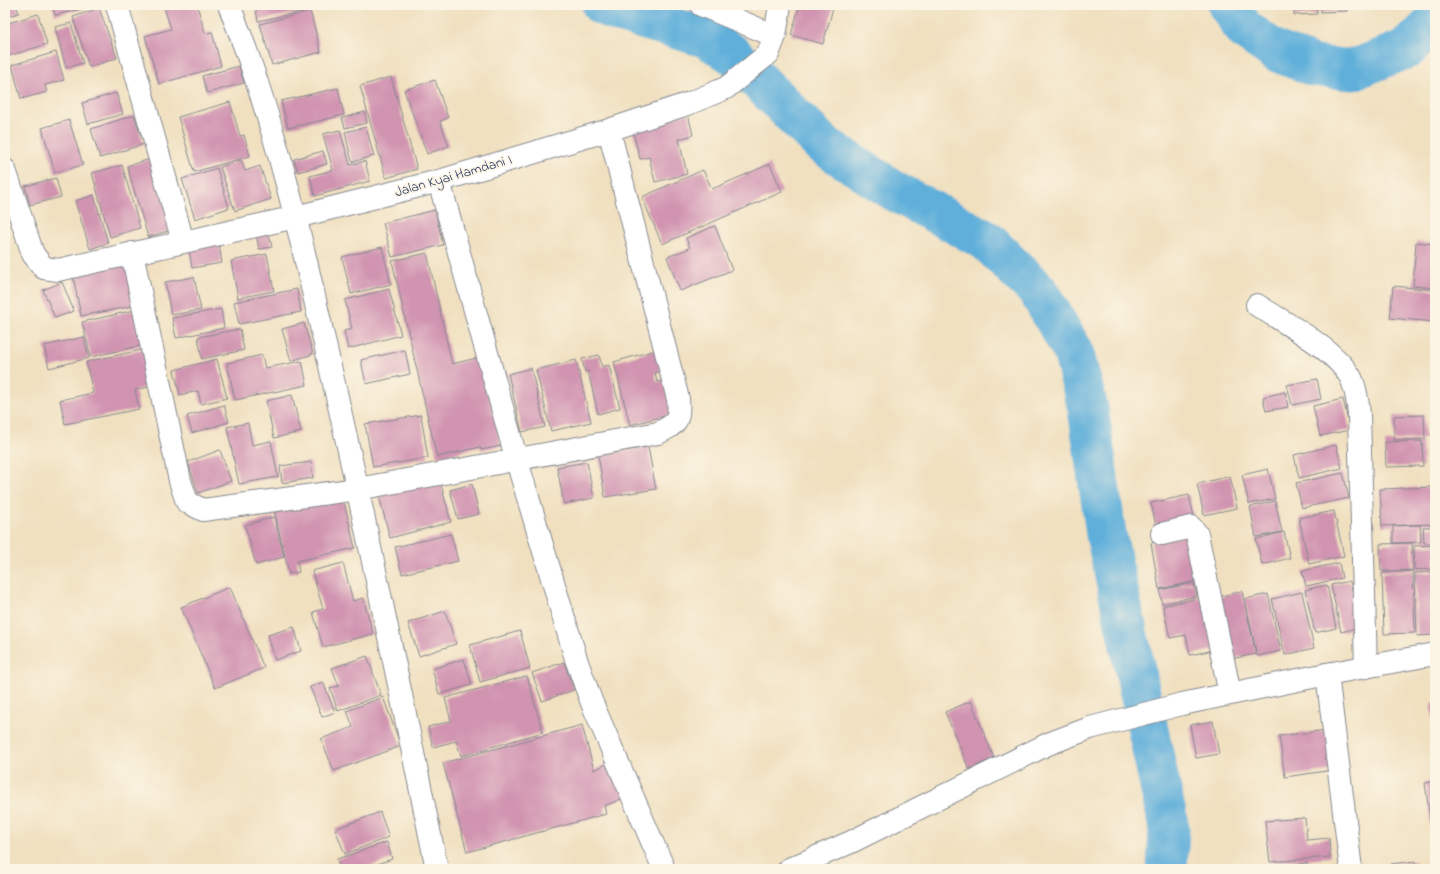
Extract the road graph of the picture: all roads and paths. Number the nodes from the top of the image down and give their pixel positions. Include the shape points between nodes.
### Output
1 (117, 5) edge
2 (229, 5) edge
3 (701, 5) edge
4 (780, 5) edge
5 (771, 45) junction
6 (609, 130) junction
7 (5, 170) edge
8 (439, 180) junction
9 (296, 217) junction
10 (183, 242) junction
11 (132, 253) junction
12 (1257, 306) dead end
13 (517, 461) junction
14 (358, 489) junction
15 (1162, 534) dead end
16 (1435, 654) edge
17 (1366, 667) junction
18 (1327, 674) junction
19 (1230, 694) junction
20 (437, 869) edge
21 (664, 869) edge
22 (789, 869) edge
23 (1352, 869) edge

1 - 10 street
2 - 9 street via 250,57
3 - 5 street
4 - 5 street
5 - 6 street, Jalan Kyai Hamdani I via 726,88
6 - 8 street, Jalan Kyai Hamdani I
6 - 13 street via 676,392 679,415 672,427 658,433
7 - 11 street, Jalan Kyai Hamdani I via 33,254 44,268 58,270
8 - 9 street, Jalan Kyai Hamdani I
8 - 13 street
9 - 10 street, Jalan Kyai Hamdani I
9 - 14 street
10 - 11 street, Jalan Kyai Hamdani I
11 - 14 street via 178,474 187,502 203,510
12 - 17 street via 1332,354 1351,378 1359,415
13 - 14 street
13 - 21 street via 592,703
14 - 20 street
15 - 19 street via 1191,527 1197,534
16 - 17 street
17 - 18 street
18 - 19 street
18 - 23 street
19 - 22 street via 1090,728 1048,744 851,842

